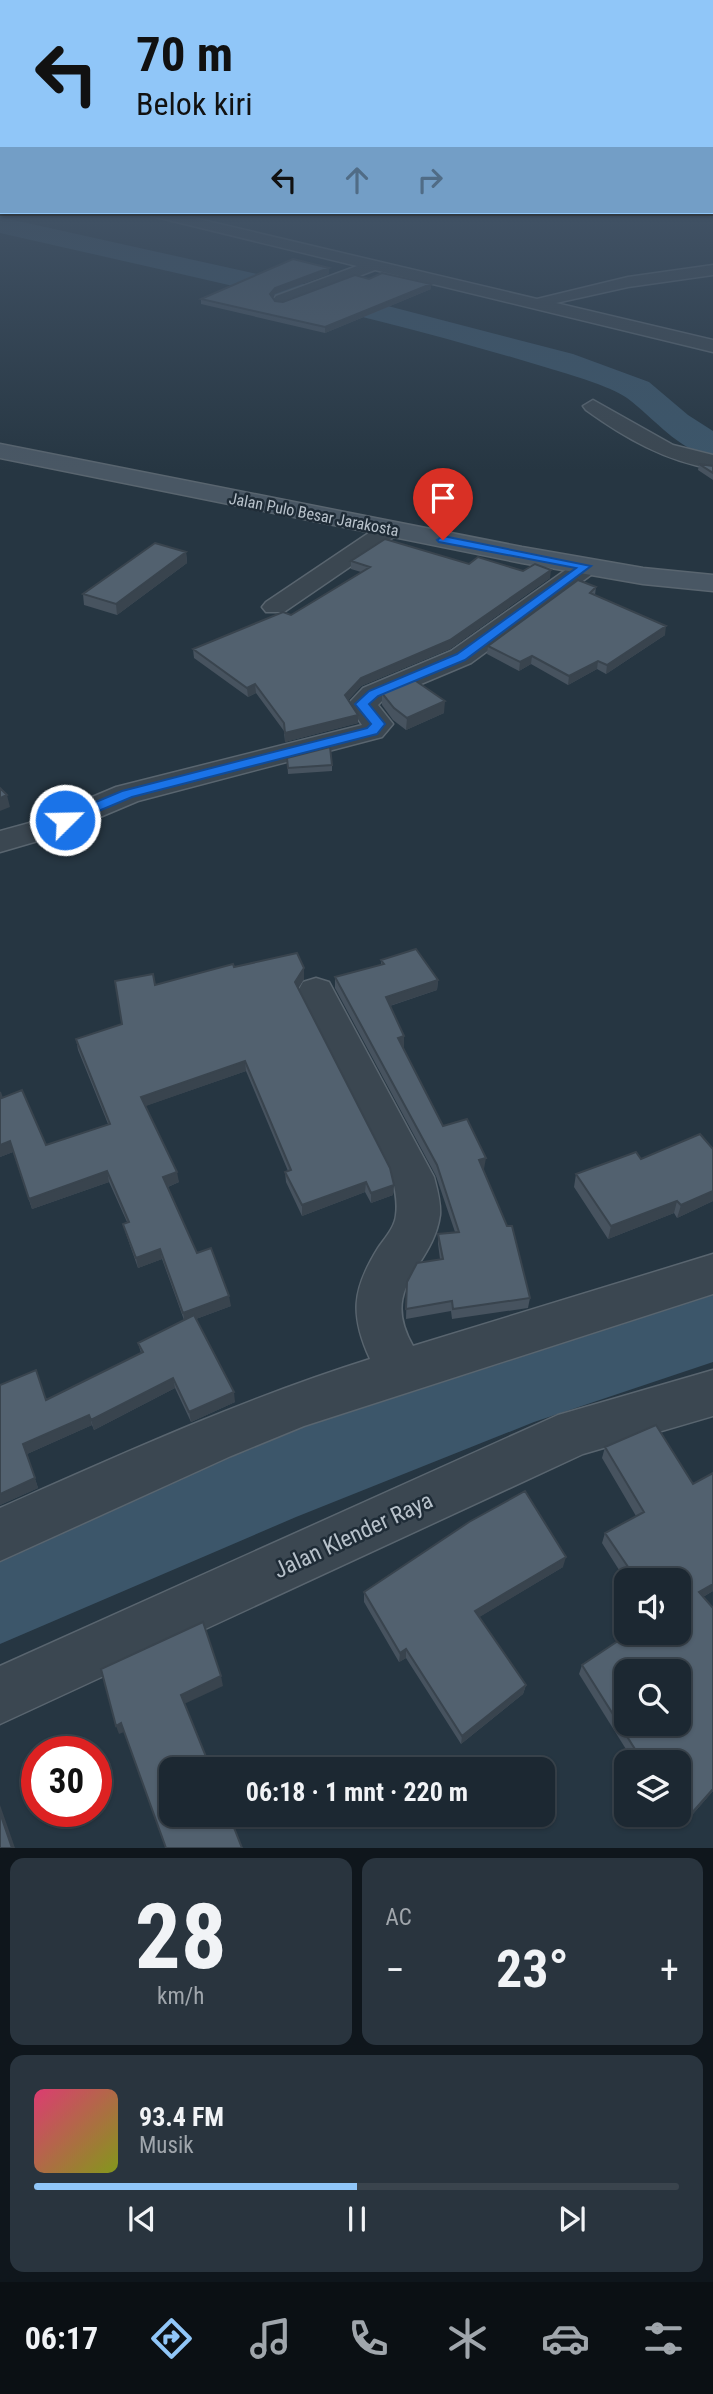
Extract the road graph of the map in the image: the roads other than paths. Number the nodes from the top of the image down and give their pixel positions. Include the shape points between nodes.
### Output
1 (521, 299) edge
2 (553, 299) edge
3 (537, 303) junction
4 (713, 345) edge
5 (593, 407) dead end
6 (0, 451) edge
7 (712, 462) edge
8 (390, 529) junction
9 (586, 566) junction
10 (713, 583) edge
11 (275, 607) dead end
12 (0, 842) edge
13 (316, 991) dead end
14 (713, 1274) edge
15 (401, 1370) junction
16 (713, 1393) edge
17 (0, 1535) edge
18 (0, 1695) edge

1 - 3 street
2 - 3 street
3 - 4 street
5 - 7 street via 668,450
6 - 8 street, Jalan Pulo Besar Jarakosta
8 - 9 street, Jalan Pulo Besar Jarakosta
8 - 11 street
9 - 10 street, Jalan Pulo Besar Jarakosta
9 - 12 street via 461,657 373,694 362,704 378,724 372,731 127,794
13 - 15 street via 413,1177 418,1197 417,1219 381,1283 378,1316
14 - 15 street
15 - 17 street via 214,1439
16 - 18 street, Jalan Klender Raya via 576,1432

